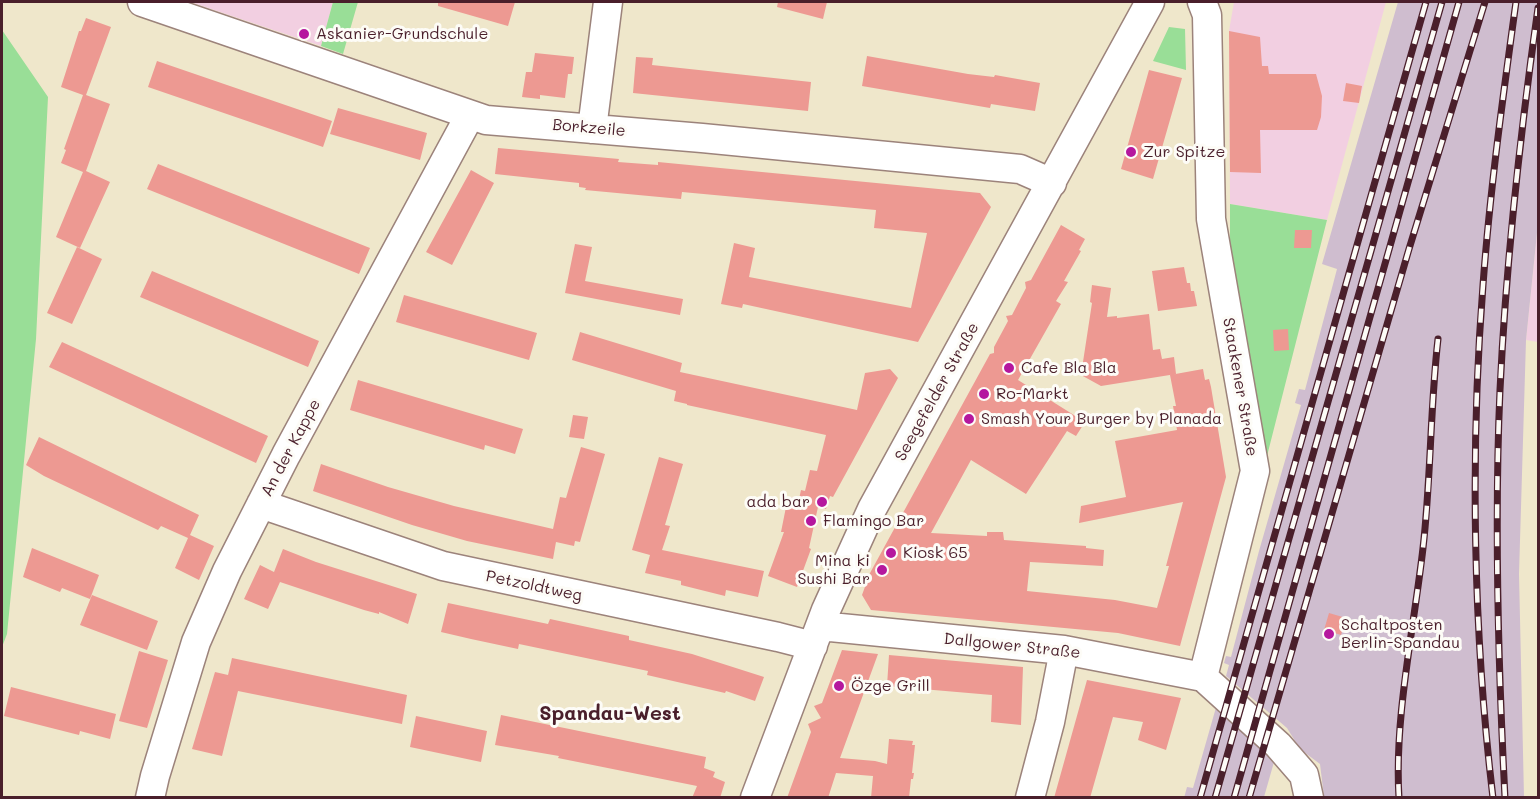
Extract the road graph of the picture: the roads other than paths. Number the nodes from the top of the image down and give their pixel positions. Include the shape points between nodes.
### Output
1 (142, 2) edge
2 (608, 2) edge
3 (1150, 2) edge
4 (1202, 2) edge
5 (470, 116) junction
6 (592, 129) junction
7 (1052, 183) junction
8 (261, 504) junction
9 (817, 636) junction
10 (1064, 650) junction
11 (1203, 677) junction
12 (150, 798) edge
13 (755, 798) edge
14 (1030, 798) edge
15 (1309, 798) edge

1 - 5 street, Borkzeile
2 - 6 street
3 - 7 street, Seegefelder Straße
4 - 11 street, Staakener Straße via 1207,15 1211,219 1255,471
5 - 6 street, Borkzeile
5 - 8 street, An der Kappe
6 - 7 street, Borkzeile via 1020,169
7 - 9 street, Seegefelder Straße via 872,509
8 - 9 street, Petzoldtweg via 443,566 778,637
8 - 12 street, An der Kappe via 196,642
9 - 10 street, Dallgower Straße
9 - 13 street, Seegefelder Straße
10 - 11 street, Dallgower Straße
10 - 14 street
11 - 15 street via 1278,745 1304,775

